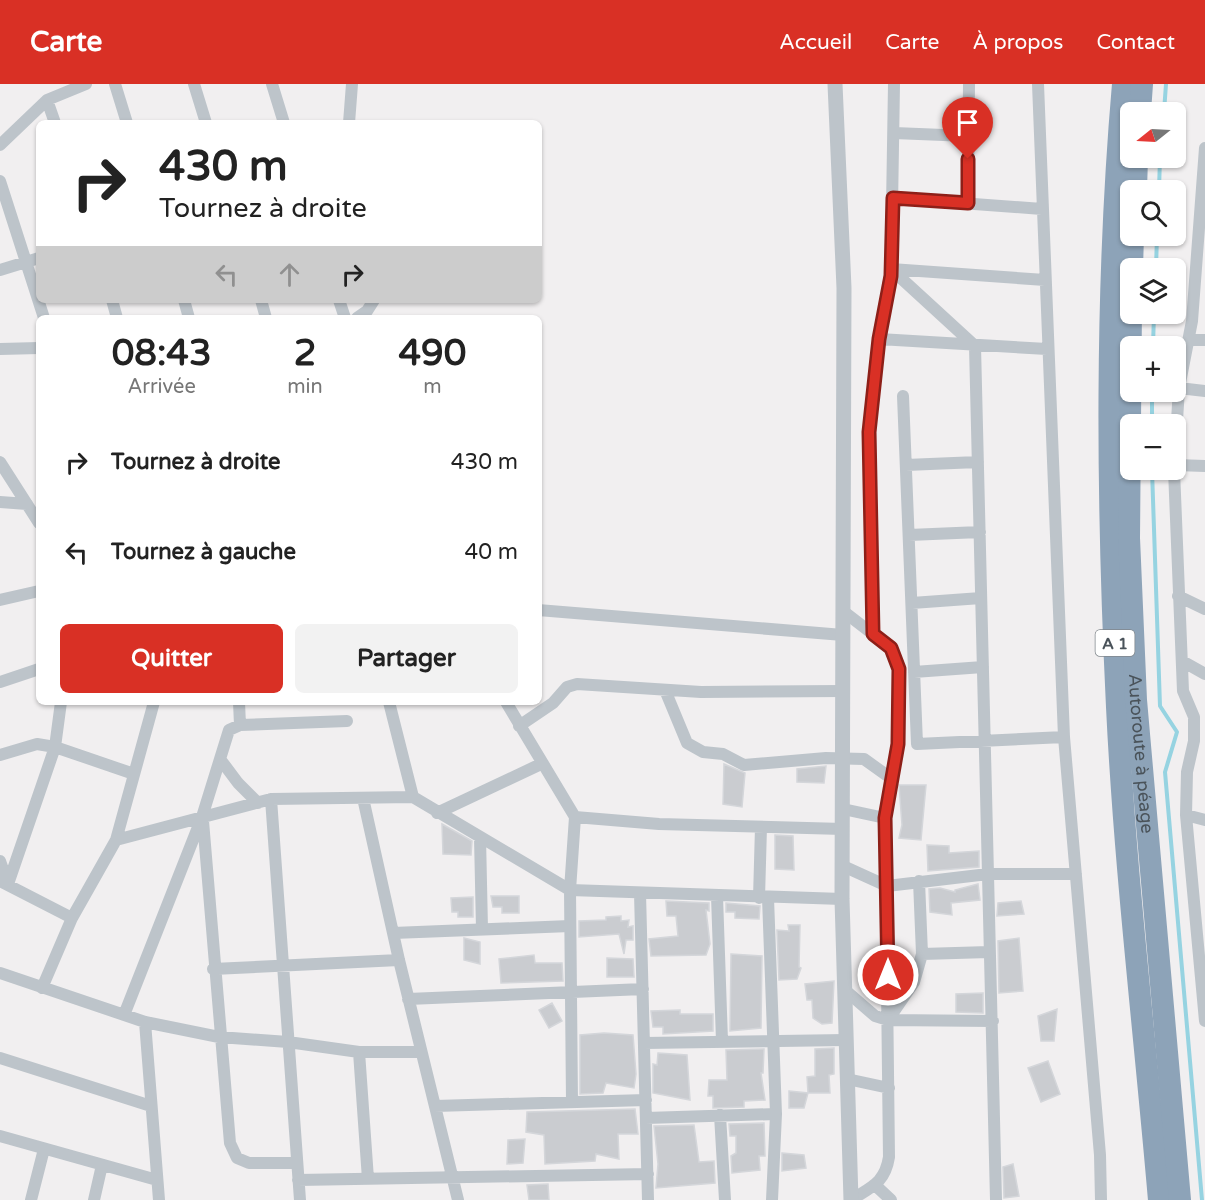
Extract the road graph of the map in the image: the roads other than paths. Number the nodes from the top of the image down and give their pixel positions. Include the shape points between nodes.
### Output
1 (86, 84) edge
2 (115, 84) edge
3 (194, 84) edge
4 (272, 84) edge
5 (352, 84) edge
6 (835, 84) edge
7 (894, 84) edge
8 (969, 84) edge
9 (1038, 84) edge
10 (1122, 84) edge
11 (1142, 84) edge
12 (48, 100) junction
13 (1141, 102) edge
14 (54, 120) edge
15 (126, 120) edge
16 (205, 120) edge
17 (283, 120) edge
18 (349, 120) edge
19 (894, 133) junction
20 (968, 136) junction
21 (0, 145) edge
22 (1205, 147) edge
23 (0, 181) edge
24 (893, 198) junction
25 (968, 203) junction
26 (1042, 209) junction
27 (36, 259) edge
28 (26, 262) junction
29 (891, 269) junction
30 (0, 270) edge
31 (1200, 276) edge
32 (1045, 280) junction
33 (36, 293) edge
34 (372, 303) edge
35 (361, 315) edge
36 (1131, 324) edge
37 (879, 339) junction
38 (1189, 340) junction
39 (1205, 340) edge
40 (975, 346) junction
41 (36, 348) edge
42 (0, 349) edge
43 (1047, 350) junction
44 (1186, 354) edge
45 (1186, 389) edge
46 (1205, 391) edge
47 (903, 396) dead end
48 (0, 462) edge
49 (978, 462) junction
50 (906, 465) junction
51 (1186, 465) edge
52 (1205, 466) edge
53 (1174, 480) edge
54 (0, 502) edge
55 (27, 504) junction
56 (36, 518) edge
57 (980, 532) junction
58 (909, 535) junction
59 (36, 592) edge
60 (1178, 596) junction
61 (981, 598) junction
62 (0, 600) edge
63 (912, 603) junction
64 (1205, 609) edge
65 (542, 610) edge
66 (843, 610) junction
67 (873, 634) junction
68 (843, 635) junction
69 (1182, 662) junction
70 (983, 667) junction
71 (36, 670) edge
72 (914, 672) junction
73 (1205, 675) edge
74 (0, 682) edge
75 (665, 690) junction
76 (843, 691) junction
77 (61, 705) edge
78 (153, 705) edge
79 (239, 705) edge
80 (390, 705) edge
81 (508, 705) edge
82 (1200, 719) edge
83 (347, 721) dead end
84 (240, 725) junction
85 (519, 726) junction
86 (1064, 737) junction
87 (984, 741) junction
88 (55, 747) junction
89 (0, 755) edge
90 (220, 759) junction
91 (843, 759) junction
92 (541, 764) junction
93 (134, 774) junction
94 (892, 779) junction
95 (413, 797) junction
96 (363, 798) junction
97 (271, 800) junction
98 (258, 803) junction
99 (843, 809) junction
100 (437, 813) junction
101 (1186, 815) junction
102 (202, 817) junction
103 (575, 818) junction
104 (885, 818) junction
105 (1205, 820) edge
106 (761, 827) junction
107 (843, 829) junction
108 (480, 837) junction
109 (116, 840) junction
110 (0, 861) edge
111 (843, 866) junction
112 (988, 874) junction
113 (1076, 874) junction
114 (919, 881) junction
115 (4, 883) edge
116 (887, 886) junction
117 (570, 890) junction
118 (640, 893) junction
119 (717, 896) junction
120 (764, 898) junction
121 (842, 899) junction
122 (1199, 905) edge
123 (72, 918) junction
124 (570, 926) junction
125 (482, 929) junction
126 (393, 933) junction
127 (989, 952) junction
128 (922, 954) junction
129 (399, 960) junction
130 (283, 966) junction
131 (213, 969) junction
132 (0, 973) edge
133 (42, 988) junction
134 (643, 989) junction
135 (845, 990) junction
136 (570, 992) junction
137 (408, 999) junction
138 (124, 1015) junction
139 (888, 1020) junction
140 (993, 1021) junction
141 (1205, 1021) edge
142 (145, 1022) junction
143 (219, 1037) junction
144 (773, 1040) junction
145 (846, 1040) junction
146 (722, 1041) junction
147 (288, 1042) junction
148 (644, 1043) junction
149 (359, 1052) junction
150 (421, 1052) junction
151 (0, 1058) edge
152 (847, 1079) junction
153 (889, 1088) junction
154 (646, 1100) junction
155 (572, 1102) junction
156 (151, 1106) junction
157 (435, 1106) junction
158 (776, 1114) junction
159 (720, 1115) junction
160 (646, 1118) junction
161 (0, 1136) edge
162 (45, 1149) junction
163 (297, 1163) junction
164 (102, 1165) junction
165 (648, 1174) junction
166 (453, 1178) junction
167 (368, 1179) junction
168 (157, 1180) junction
169 (298, 1180) junction
170 (875, 1185) junction
171 (31, 1200) edge
172 (94, 1200) edge
173 (159, 1200) edge
174 (300, 1200) edge
175 (458, 1200) edge
176 (648, 1200) edge
177 (725, 1200) edge
178 (772, 1200) edge
179 (851, 1200) edge
180 (891, 1200) edge
181 (996, 1200) edge
182 (1101, 1200) edge
183 (1160, 1200) edge
184 (1180, 1200) edge

1 - 12 street
2 - 15 street
3 - 16 street
4 - 17 street
5 - 18 street
6 - 66 street via 844,288
7 - 19 street
8 - 20 street
9 - 26 street
10 - 183 highway, A 1 via 1109,374 1111,543 1128,859
11 - 13 highway
12 - 14 street
12 - 21 street
19 - 20 street
19 - 24 street
20 - 25 street
22 - 31 street
23 - 28 street
24 - 25 street
24 - 29 street
25 - 26 street
26 - 32 street
27 - 28 street
28 - 30 street
28 - 33 street
29 - 32 street
29 - 37 street
29 - 40 street
31 - 38 street
32 - 43 street
34 - 35 street
36 - 184 highway, Autoroute à péage / A 1 via 1129,538 1136,700
37 - 40 street
37 - 67 street via 869,432
38 - 39 street
38 - 44 street
40 - 43 street
40 - 49 street
41 - 42 street
43 - 86 street
45 - 46 street
47 - 50 street
48 - 55 street
49 - 50 street
49 - 57 street
50 - 58 street
51 - 52 street
53 - 60 street
54 - 55 street
55 - 56 street
57 - 58 street
57 - 61 street
58 - 63 street
59 - 62 street
60 - 64 street
60 - 69 street
61 - 63 street
61 - 70 street
63 - 72 street
65 - 68 street
66 - 67 street
66 - 68 street
67 - 94 street via 891,648 899,669 898,744
68 - 76 street
69 - 73 street
69 - 82 street via 1183,691
70 - 72 street
70 - 87 street
71 - 74 street
72 - 87 street via 917,744
75 - 76 street
75 - 85 street via 577,684 567,687 553,703
75 - 91 street via 687,743 703,752 723,754 744,765
76 - 91 street
77 - 88 street
78 - 93 street
79 - 84 street
80 - 95 street
81 - 85 street
82 - 101 street via 1187,772
83 - 84 street
84 - 90 street via 229,730
85 - 92 street
86 - 87 street
86 - 113 street
87 - 112 street
88 - 89 street via 37,744
88 - 93 street
88 - 115 street
90 - 98 street
90 - 102 street
91 - 94 street via 864,759
91 - 99 street
92 - 100 street
92 - 103 street
93 - 109 street
94 - 104 street
95 - 96 street
95 - 100 street
96 - 97 street
96 - 126 street
97 - 98 street
97 - 130 street
98 - 102 street
99 - 104 street
99 - 107 street
100 - 108 street
101 - 105 street
101 - 122 street
102 - 109 street
102 - 131 street
102 - 138 street
103 - 106 street
103 - 117 street
104 - 116 street
106 - 107 street
106 - 120 street
107 - 111 street
108 - 117 street
108 - 125 street
109 - 123 street
110 - 115 street
111 - 116 street
111 - 121 street
112 - 113 street
112 - 114 street
112 - 127 street
113 - 182 street
114 - 116 street
114 - 128 street
115 - 123 street
116 - 139 street
117 - 118 street
117 - 124 street
118 - 119 street
118 - 134 street
119 - 120 street
119 - 146 street
120 - 121 street
120 - 144 street
121 - 135 street
122 - 141 street
123 - 133 street
124 - 125 street
124 - 136 street
125 - 126 street
126 - 129 street
127 - 128 street
127 - 140 street
128 - 139 street via 914,982
129 - 130 street
129 - 137 street
130 - 131 street
130 - 147 street
131 - 143 street
132 - 133 street
133 - 138 street
134 - 136 street
134 - 148 street
135 - 139 street via 875,1016
135 - 145 street
136 - 137 street
136 - 155 street
137 - 150 street
138 - 142 street
139 - 140 street
139 - 153 street
140 - 181 street
142 - 143 street
142 - 156 street
143 - 147 street
143 - 163 street via 230,1143 237,1158 249,1163
144 - 145 street
144 - 146 street
144 - 158 street
145 - 152 street
146 - 148 street
147 - 149 street
147 - 163 street
148 - 154 street
149 - 150 street
149 - 167 street
150 - 157 street
151 - 156 street
152 - 153 street
152 - 179 street
153 - 170 street via 889,1157 886,1173
154 - 155 street
154 - 160 street
155 - 157 street
156 - 168 street
157 - 166 street
158 - 159 street
158 - 178 street
159 - 160 street
159 - 177 street
160 - 165 street
161 - 162 street
162 - 164 street
162 - 171 street
163 - 169 street
164 - 168 street
164 - 172 street
165 - 166 street
165 - 176 street
166 - 167 street
166 - 175 street
167 - 169 street
168 - 173 street
169 - 174 street
170 - 179 street
170 - 180 street

